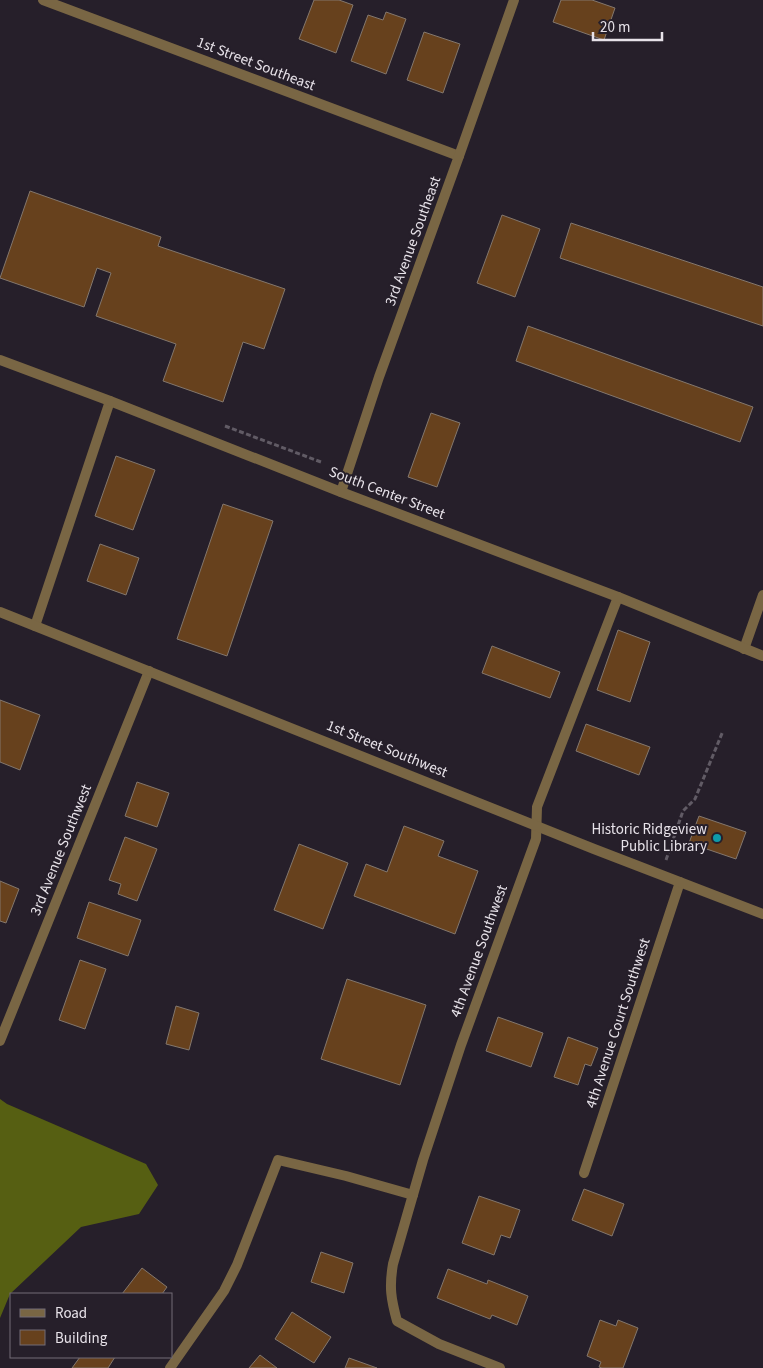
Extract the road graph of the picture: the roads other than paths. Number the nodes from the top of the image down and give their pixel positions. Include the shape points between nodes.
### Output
1 (43, 0) edge
2 (514, 0) edge
3 (459, 156) junction
4 (0, 360) edge
5 (110, 401) junction
6 (341, 492) junction
7 (763, 595) edge
8 (618, 597) junction
9 (0, 612) edge
10 (34, 626) junction
11 (744, 649) junction
12 (763, 656) edge
13 (150, 671) junction
14 (536, 824) junction
15 (680, 882) junction
16 (763, 914) edge
17 (0, 1041) edge
18 (584, 1173) dead end
19 (413, 1195) junction
20 (170, 1368) edge
21 (500, 1368) edge

1 - 3 street, 1st Street Southeast
2 - 3 street, 3rd Avenue Southeast
3 - 6 street, 3rd Avenue Southeast via 379,376
4 - 5 street, South Center Street
5 - 6 street, South Center Street
5 - 10 street
6 - 8 street, South Center Street
7 - 11 street
8 - 11 street, South Center Street
8 - 14 street, 4th Avenue Southwest via 537,807
9 - 10 street, 1st Street Southwest
10 - 13 street, 1st Street Southwest
11 - 12 street, South Center Street
13 - 14 street, 1st Street Southwest
13 - 17 street, 3rd Avenue Southwest
14 - 15 street, 1st Street Southwest
14 - 19 street, 4th Avenue Southwest via 536,840 461,1045
15 - 16 street, 1st Street Southwest
15 - 18 street, 4th Avenue Court Southwest
19 - 20 street via 278,1160 224,1291
19 - 21 street, 4th Avenue Southwest via 390,1278 391,1300 397,1321 439,1344

